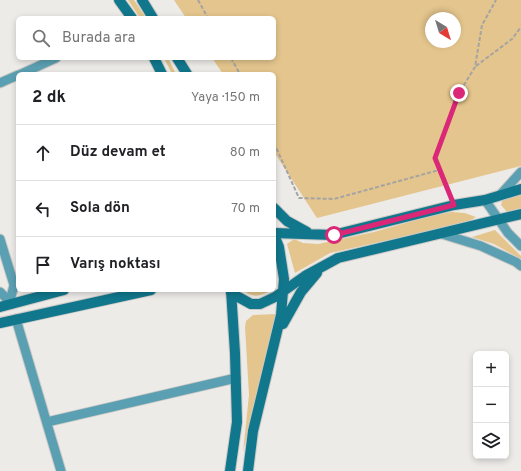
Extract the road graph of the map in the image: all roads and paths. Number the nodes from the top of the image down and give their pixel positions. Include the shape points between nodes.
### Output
1 (119, 0) edge
2 (142, 0) edge
3 (198, 0) edge
4 (496, 0) edge
5 (131, 16) edge
6 (152, 16) edge
7 (207, 16) edge
8 (521, 27) edge
9 (52, 60) edge
10 (155, 60) edge
11 (179, 60) edge
12 (232, 60) edge
13 (475, 67) junction
14 (25, 72) edge
15 (161, 72) edge
16 (186, 72) edge
17 (239, 72) edge
18 (16, 76) edge
19 (0, 83) edge
20 (276, 147) edge
21 (439, 170) junction
22 (521, 172) edge
23 (521, 189) edge
24 (501, 194) junction
25 (485, 200) junction
26 (454, 205) junction
27 (276, 210) edge
28 (521, 214) edge
29 (500, 220) junction
30 (276, 234) edge
31 (442, 234) junction
32 (315, 236) junction
33 (0, 240) edge
34 (276, 242) edge
35 (521, 246) edge
36 (338, 258) junction
37 (521, 266) edge
38 (283, 291) junction
39 (0, 292) edge
40 (56, 292) edge
41 (142, 292) edge
42 (231, 292) edge
43 (11, 303) junction
44 (0, 307) edge
45 (16, 319) junction
46 (0, 323) edge
47 (274, 344) junction
48 (236, 378) junction
49 (47, 422) junction
50 (61, 471) edge
51 (230, 471) edge
52 (248, 471) edge

1 - 5 street
2 - 6 street
3 - 7 path
4 - 13 path via 482,25
8 - 13 path via 512,39
9 - 14 street
10 - 15 street
11 - 16 street
12 - 17 path
13 - 21 path via 459,93 435,158
18 - 19 street
20 - 21 path via 299,198 334,199
21 - 26 path
22 - 24 street
23 - 24 street
24 - 25 street
25 - 26 street
25 - 29 street
26 - 32 street via 334,235
27 - 32 street via 295,226
28 - 29 street
29 - 31 street
29 - 35 street
30 - 32 street
31 - 36 street
31 - 37 street via 481,246
33 - 43 street via 14,285
34 - 38 street via 282,264
36 - 38 street
36 - 47 street via 315,274 301,292
38 - 42 street via 268,301 255,304 242,300
38 - 47 street via 281,315
39 - 43 street
40 - 43 street
41 - 45 street
42 - 48 street
43 - 44 street
43 - 45 street
45 - 46 street
45 - 49 street
47 - 52 street via 253,431
48 - 49 street
48 - 51 street via 237,422
49 - 50 street

